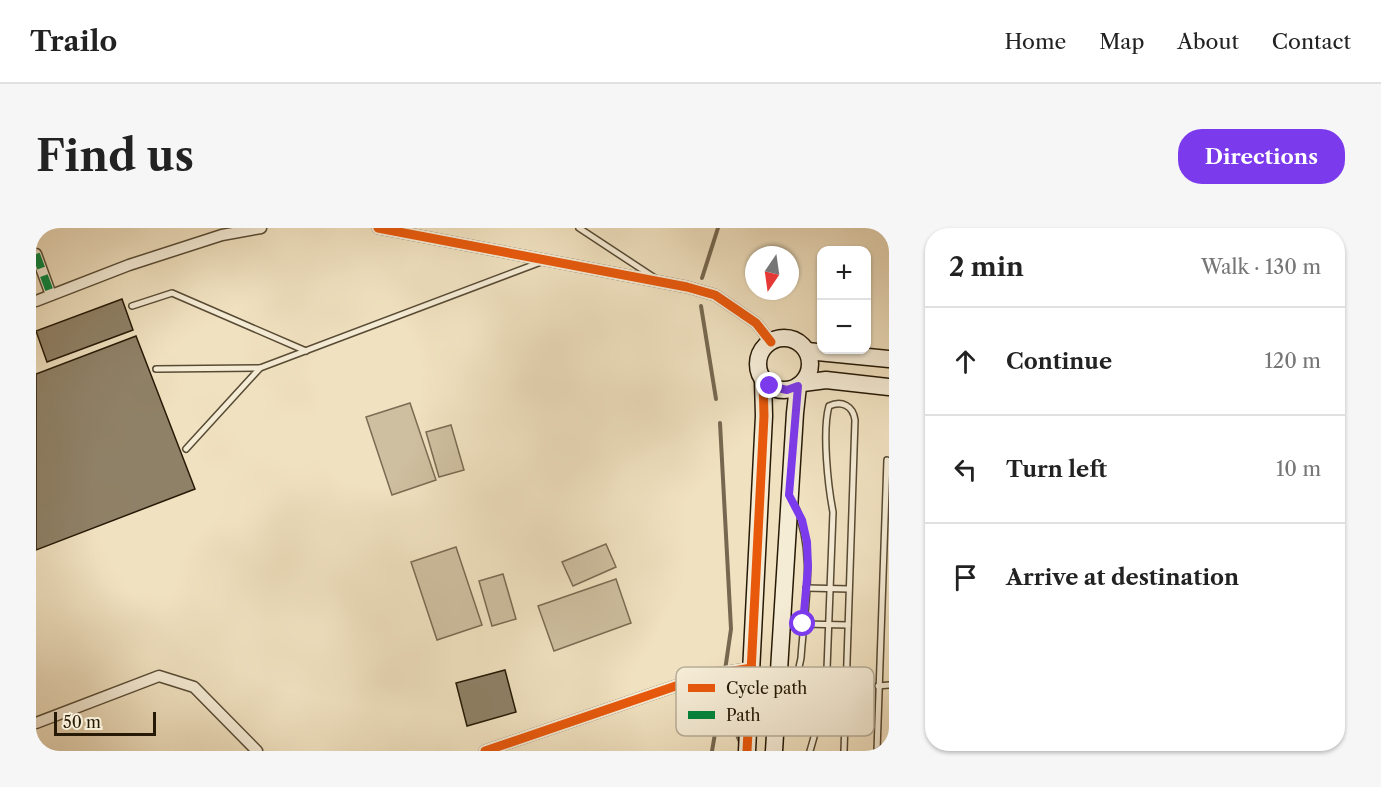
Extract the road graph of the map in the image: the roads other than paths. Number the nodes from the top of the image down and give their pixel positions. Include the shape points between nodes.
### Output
1 (261, 228) edge
2 (378, 228) edge
3 (579, 228) edge
4 (36, 254) edge
5 (545, 260) junction
6 (662, 282) junction
7 (51, 295) junction
8 (36, 301) edge
9 (132, 306) dead end
10 (771, 342) junction
11 (306, 351) junction
12 (807, 351) junction
13 (889, 359) edge
14 (260, 368) junction
15 (156, 369) dead end
16 (763, 380) junction
17 (800, 385) junction
18 (889, 387) edge
19 (186, 449) dead end
20 (889, 460) edge
21 (789, 495) junction
22 (806, 588) junction
23 (830, 588) junction
24 (849, 588) junction
25 (803, 624) junction
26 (828, 624) junction
27 (848, 625) junction
28 (753, 667) edge
29 (779, 667) edge
30 (799, 667) edge
31 (827, 667) edge
32 (847, 667) edge
33 (889, 685) edge
34 (676, 686) edge
35 (878, 686) junction
36 (36, 723) edge
37 (748, 736) edge
38 (775, 736) edge
39 (814, 736) edge
40 (844, 736) edge
41 (257, 751) edge
42 (485, 751) edge
43 (747, 751) edge
44 (774, 751) edge
45 (810, 751) edge
46 (844, 751) edge
47 (877, 751) edge

1 - 7 street via 212,238
2 - 5 street
3 - 6 lane
4 - 7 street
5 - 6 street
5 - 11 lane
6 - 10 street via 715,295 756,322
7 - 8 street
9 - 11 lane via 172,293
10 - 12 street via 787,338
10 - 16 street via 764,347 758,363
11 - 14 lane
12 - 13 street
12 - 17 street via 811,367
14 - 15 lane
14 - 19 lane
16 - 17 street via 778,390
16 - 28 street via 765,416
17 - 18 street via 826,380
17 - 21 street
20 - 35 lane
21 - 22 lane via 802,520 807,542
21 - 29 street
22 - 23 lane
22 - 25 lane
23 - 24 lane
23 - 24 lane via 833,512 827,422 830,406 836,403 850,407 855,420
23 - 26 lane
24 - 27 lane
25 - 26 lane
25 - 30 lane
26 - 27 lane
26 - 31 lane
27 - 32 lane
33 - 35 lane
34 - 42 street
35 - 47 lane
36 - 41 street via 159,676 194,687
37 - 43 street
38 - 44 street
39 - 45 lane
40 - 46 lane

